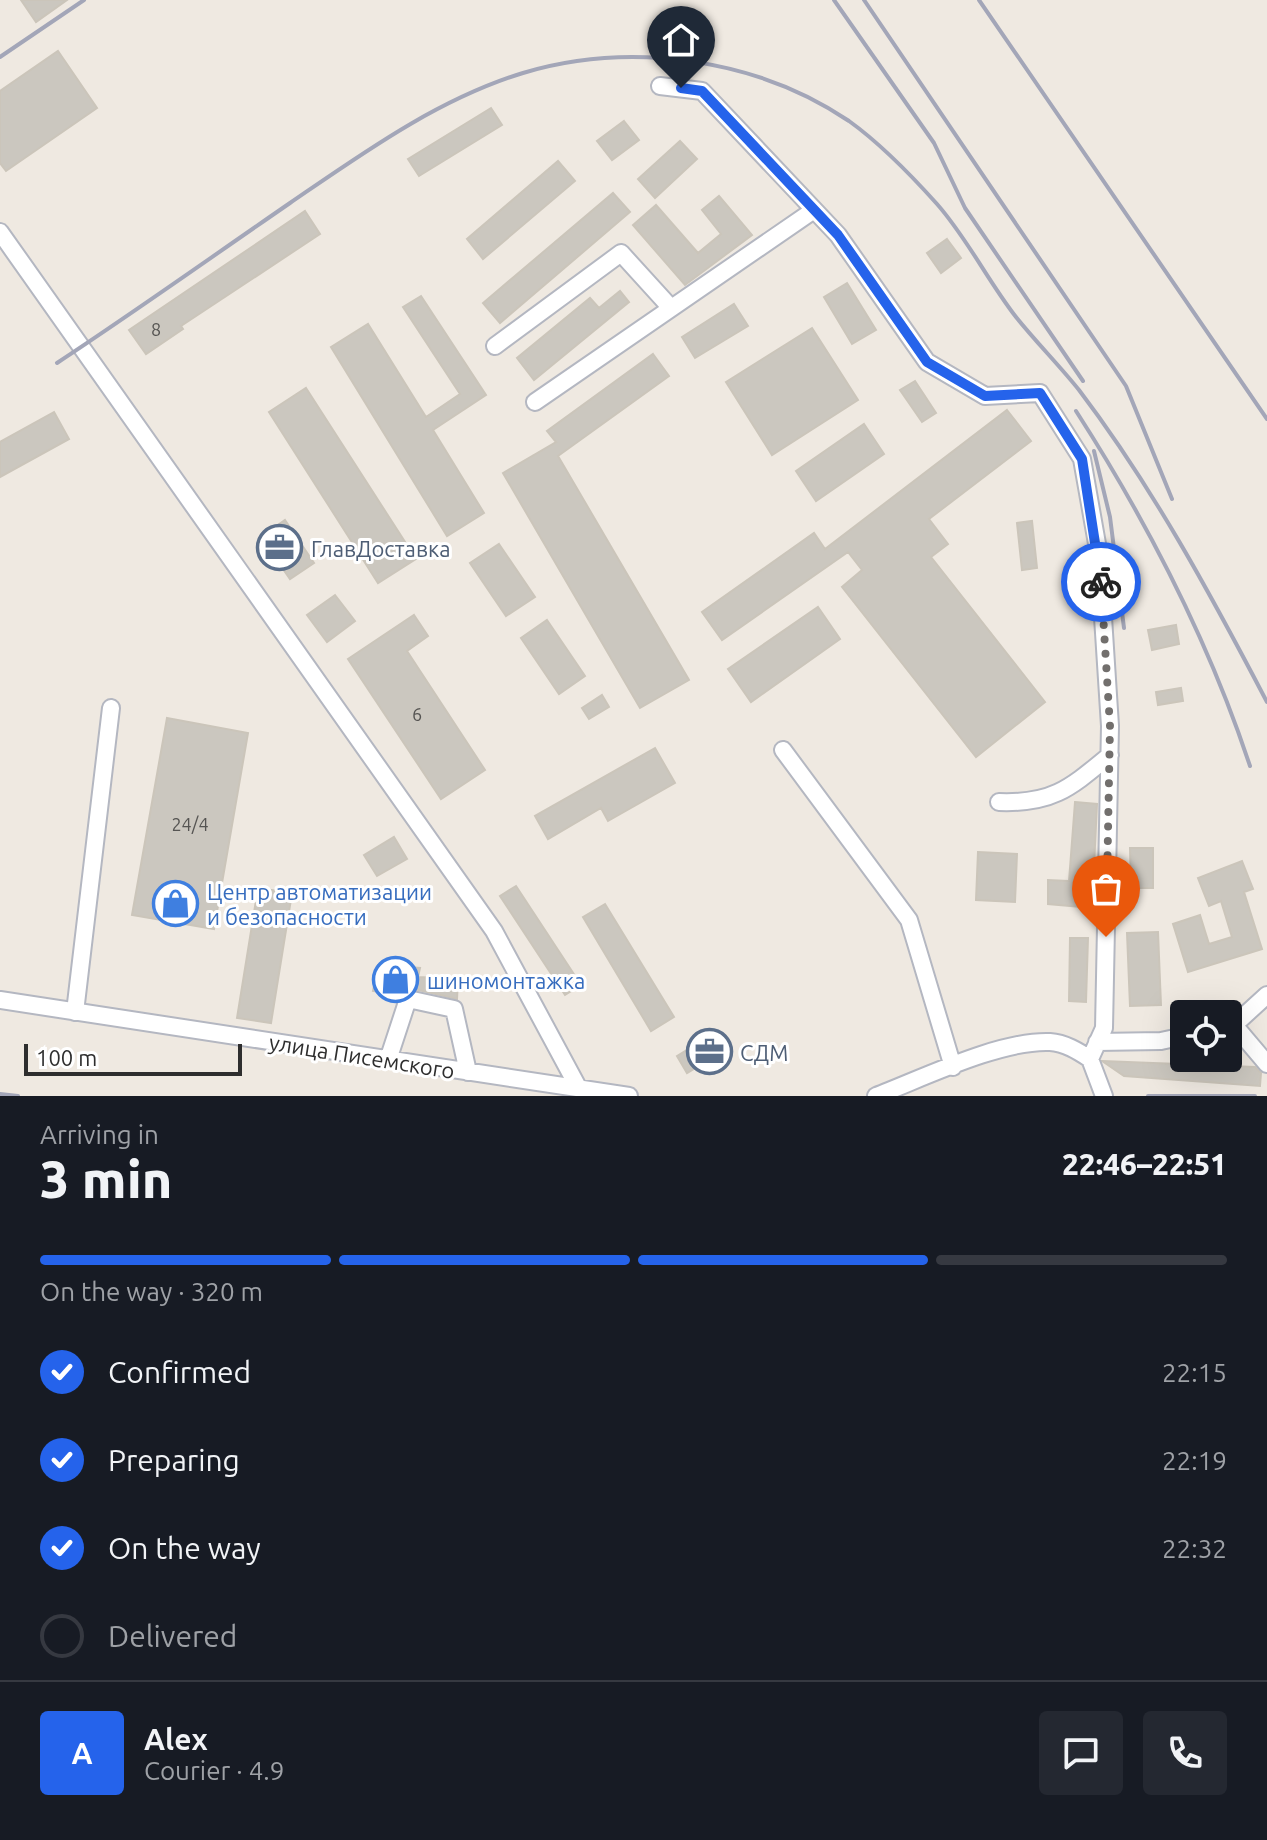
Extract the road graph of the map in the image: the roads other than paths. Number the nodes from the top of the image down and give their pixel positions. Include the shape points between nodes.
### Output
1 (660, 86) dead end
2 (814, 210) junction
3 (0, 232) edge
4 (671, 308) junction
5 (495, 346) dead end
6 (535, 402) dead end
7 (111, 708) dead end
8 (783, 750) dead end
9 (1110, 755) junction
10 (999, 802) dead end
11 (1267, 995) edge
12 (0, 1000) edge
13 (75, 1012) junction
14 (1242, 1016) edge
15 (1242, 1037) edge
16 (1170, 1039) edge
17 (1097, 1042) junction
18 (1090, 1059) junction
19 (388, 1060) junction
20 (1267, 1064) edge
21 (953, 1067) junction
22 (468, 1072) junction
23 (579, 1089) junction
24 (629, 1096) edge
25 (876, 1096) edge
26 (1104, 1096) edge

1 - 2 street via 702,91
2 - 4 street
2 - 9 street via 838,235 927,362 985,396 1040,393 1082,459 1099,555
3 - 23 street via 494,931
4 - 5 street via 621,253
4 - 6 street
7 - 13 street
8 - 21 street via 909,920
9 - 10 street via 1065,792 1030,803
9 - 17 street via 1104,1028
11 - 14 street
12 - 13 street, улица Писемского
13 - 19 street, улица Писемского
15 - 20 street
16 - 17 street
17 - 18 street
18 - 21 street via 1072,1047 1049,1042 993,1051
18 - 26 street
19 - 22 street, улица Писемского
19 - 22 street via 408,999 454,1009
21 - 25 street
22 - 23 street, улица Писемского
23 - 24 street, улица Писемского

